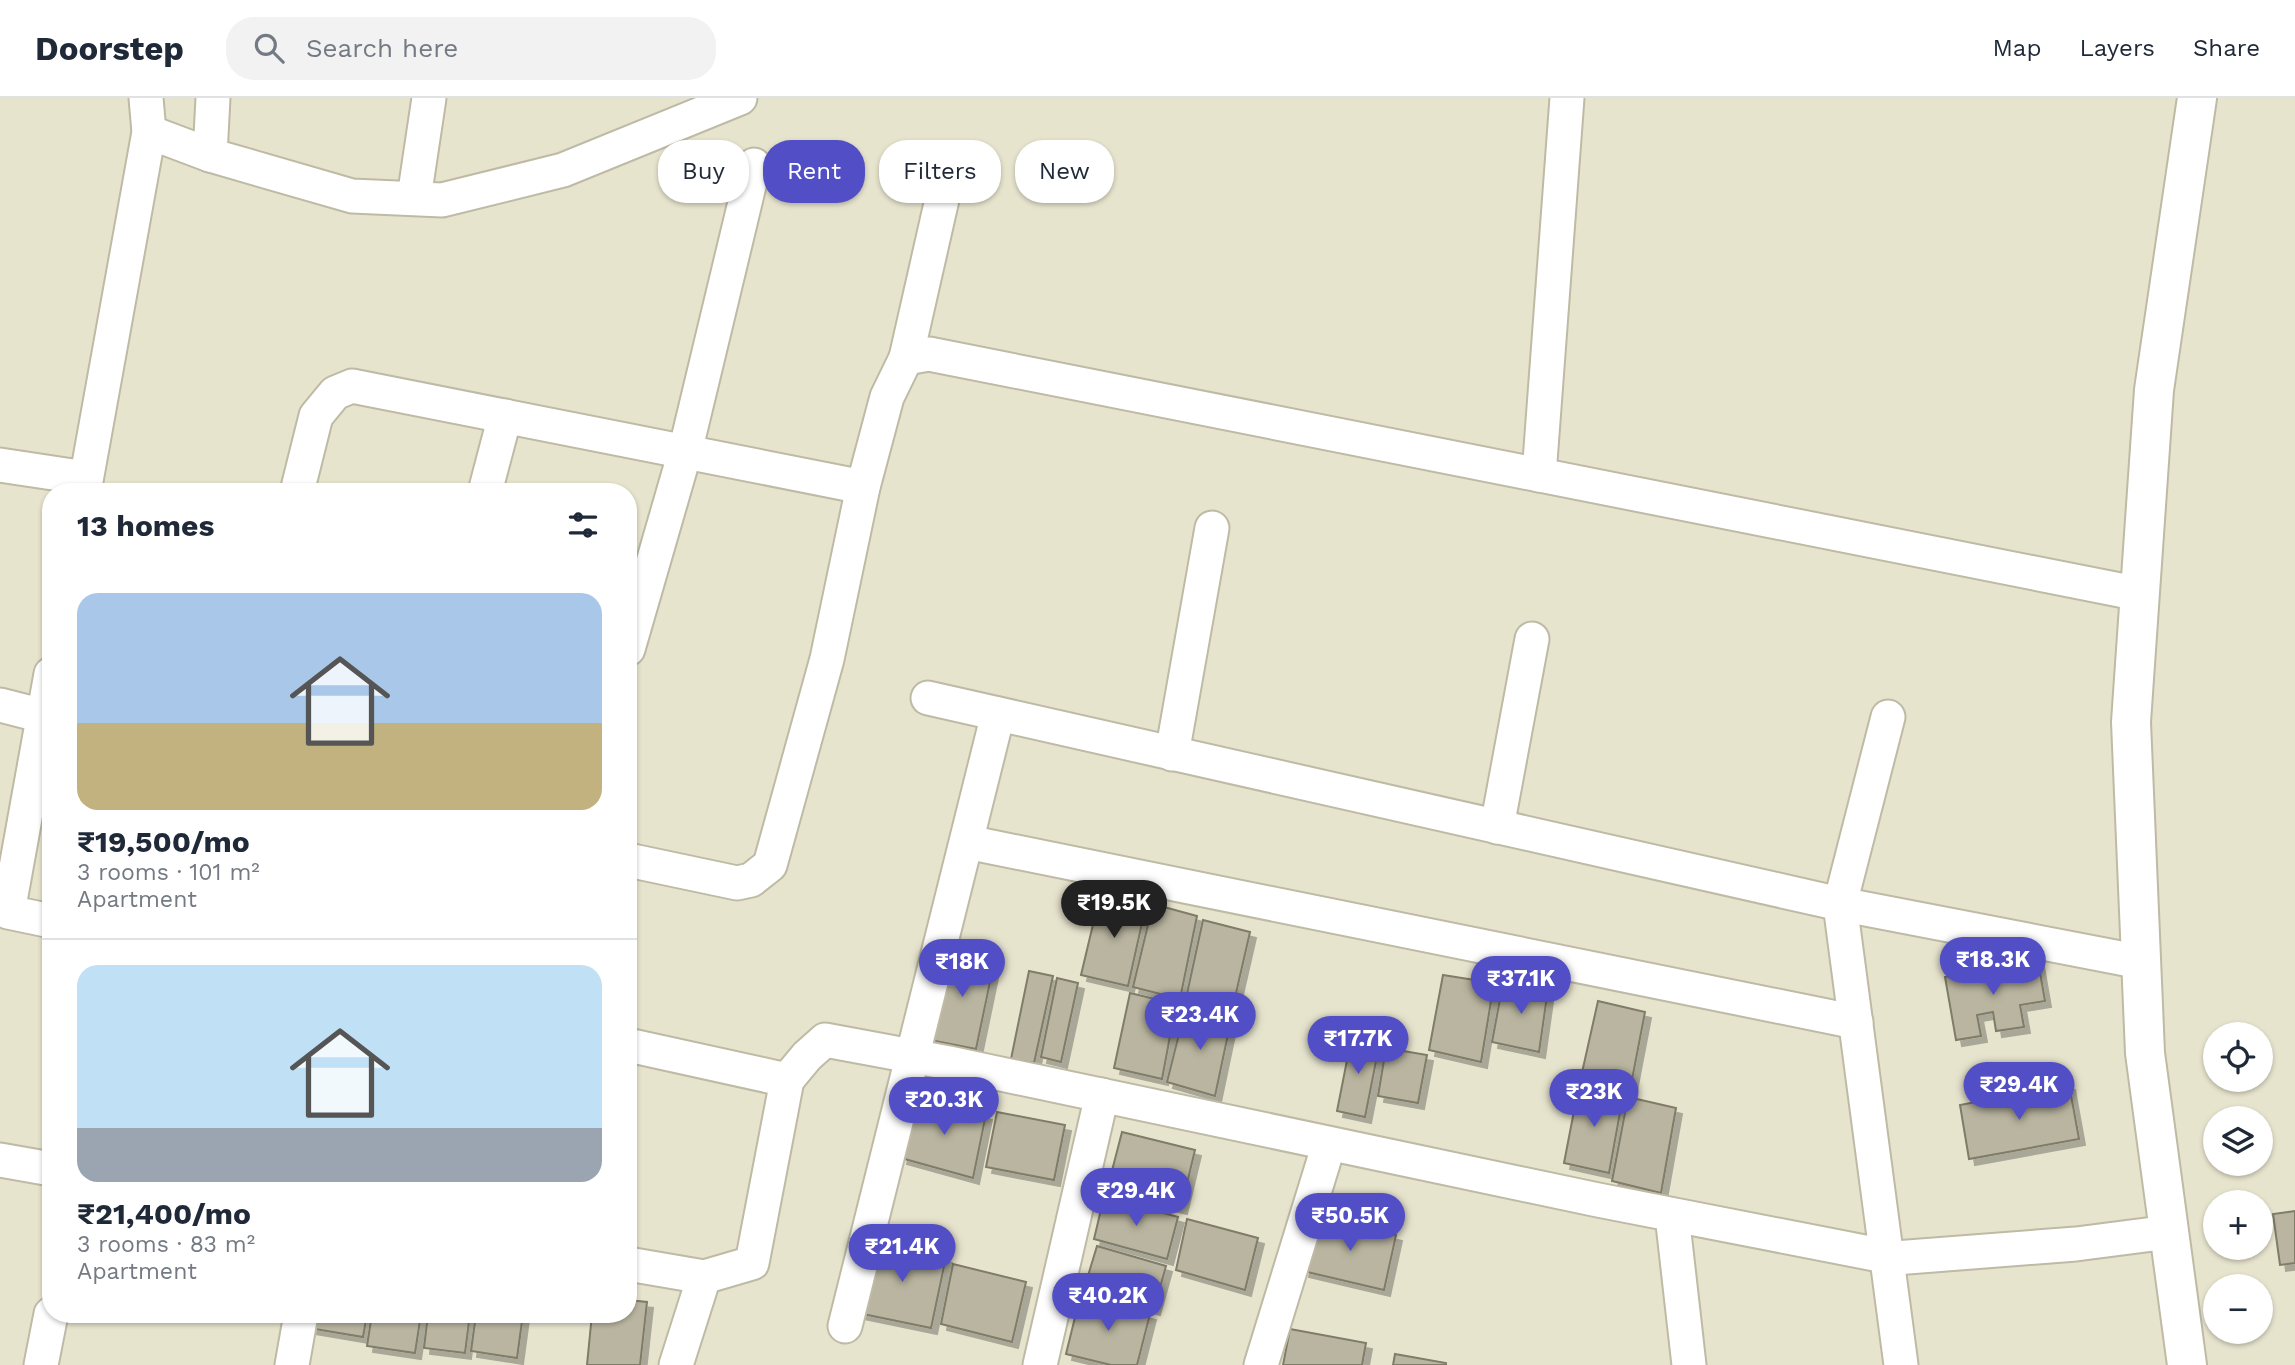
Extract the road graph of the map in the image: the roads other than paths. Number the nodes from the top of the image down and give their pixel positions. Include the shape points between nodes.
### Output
1 (146, 98) edge
2 (213, 98) edge
3 (429, 98) edge
4 (740, 98) edge
5 (1567, 98) edge
6 (2197, 98) edge
7 (149, 132) junction
8 (210, 155) junction
9 (754, 165) dead end
10 (414, 198) junction
11 (941, 203) edge
12 (906, 358) junction
13 (505, 416) junction
14 (685, 452) junction
15 (0, 465) edge
16 (1539, 475) junction
17 (76, 483) edge
18 (85, 483) edge
19 (299, 483) edge
20 (487, 483) edge
21 (863, 487) junction
22 (1212, 528) dead end
23 (2140, 594) junction
24 (637, 618) edge
25 (1532, 639) dead end
26 (928, 698) dead end
27 (0, 705) edge
28 (998, 714) junction
29 (42, 716) edge
30 (1888, 717) dead end
31 (42, 742) edge
32 (1172, 754) junction
33 (1497, 827) junction
34 (967, 842) junction
35 (637, 862) edge
36 (1840, 904) junction
37 (42, 919) edge
38 (2141, 962) junction
39 (1856, 1022) junction
40 (637, 1047) edge
41 (914, 1056) junction
42 (787, 1080) junction
43 (1102, 1095) junction
44 (1329, 1144) junction
45 (0, 1160) edge
46 (42, 1167) edge
47 (1672, 1215) junction
48 (2169, 1232) junction
49 (1887, 1256) junction
50 (637, 1266) edge
51 (704, 1277) junction
52 (49, 1323) edge
53 (299, 1323) edge
54 (845, 1326) dead end
55 (41, 1365) edge
56 (292, 1365) edge
57 (676, 1365) edge
58 (1040, 1365) edge
59 (1261, 1365) edge
60 (1689, 1365) edge
61 (1901, 1365) edge
62 (2187, 1365) edge

1 - 7 street
2 - 8 street
3 - 10 street
4 - 10 street via 563,170 442,200
5 - 16 street
6 - 23 street via 2154,390
7 - 8 street
7 - 18 street
8 - 10 street via 352,196
9 - 14 street
11 - 12 street
12 - 16 street via 929,354
12 - 21 street via 887,397
13 - 14 street
13 - 19 street via 352,386 335,393 316,416
13 - 20 street
14 - 21 street
14 - 24 street
15 - 17 street
16 - 23 street
21 - 35 street via 827,659 770,865 751,880 737,883
22 - 32 street
23 - 38 street via 2131,722
25 - 33 street
26 - 28 street
27 - 29 street
28 - 32 street
28 - 34 street
30 - 36 street
31 - 37 street via 8,912
32 - 33 street
33 - 36 street
34 - 39 street
34 - 41 street
36 - 38 street
36 - 39 street
38 - 48 street via 2145,1053
39 - 49 street
40 - 42 street
41 - 42 street via 825,1040
41 - 43 street
41 - 54 street
42 - 51 street via 752,1263
43 - 44 street
43 - 58 street
44 - 47 street
44 - 59 street
45 - 46 street
47 - 49 street
47 - 60 street
48 - 49 street via 1941,1256
48 - 62 street
49 - 61 street
50 - 51 street
51 - 57 street
52 - 55 street
53 - 56 street

